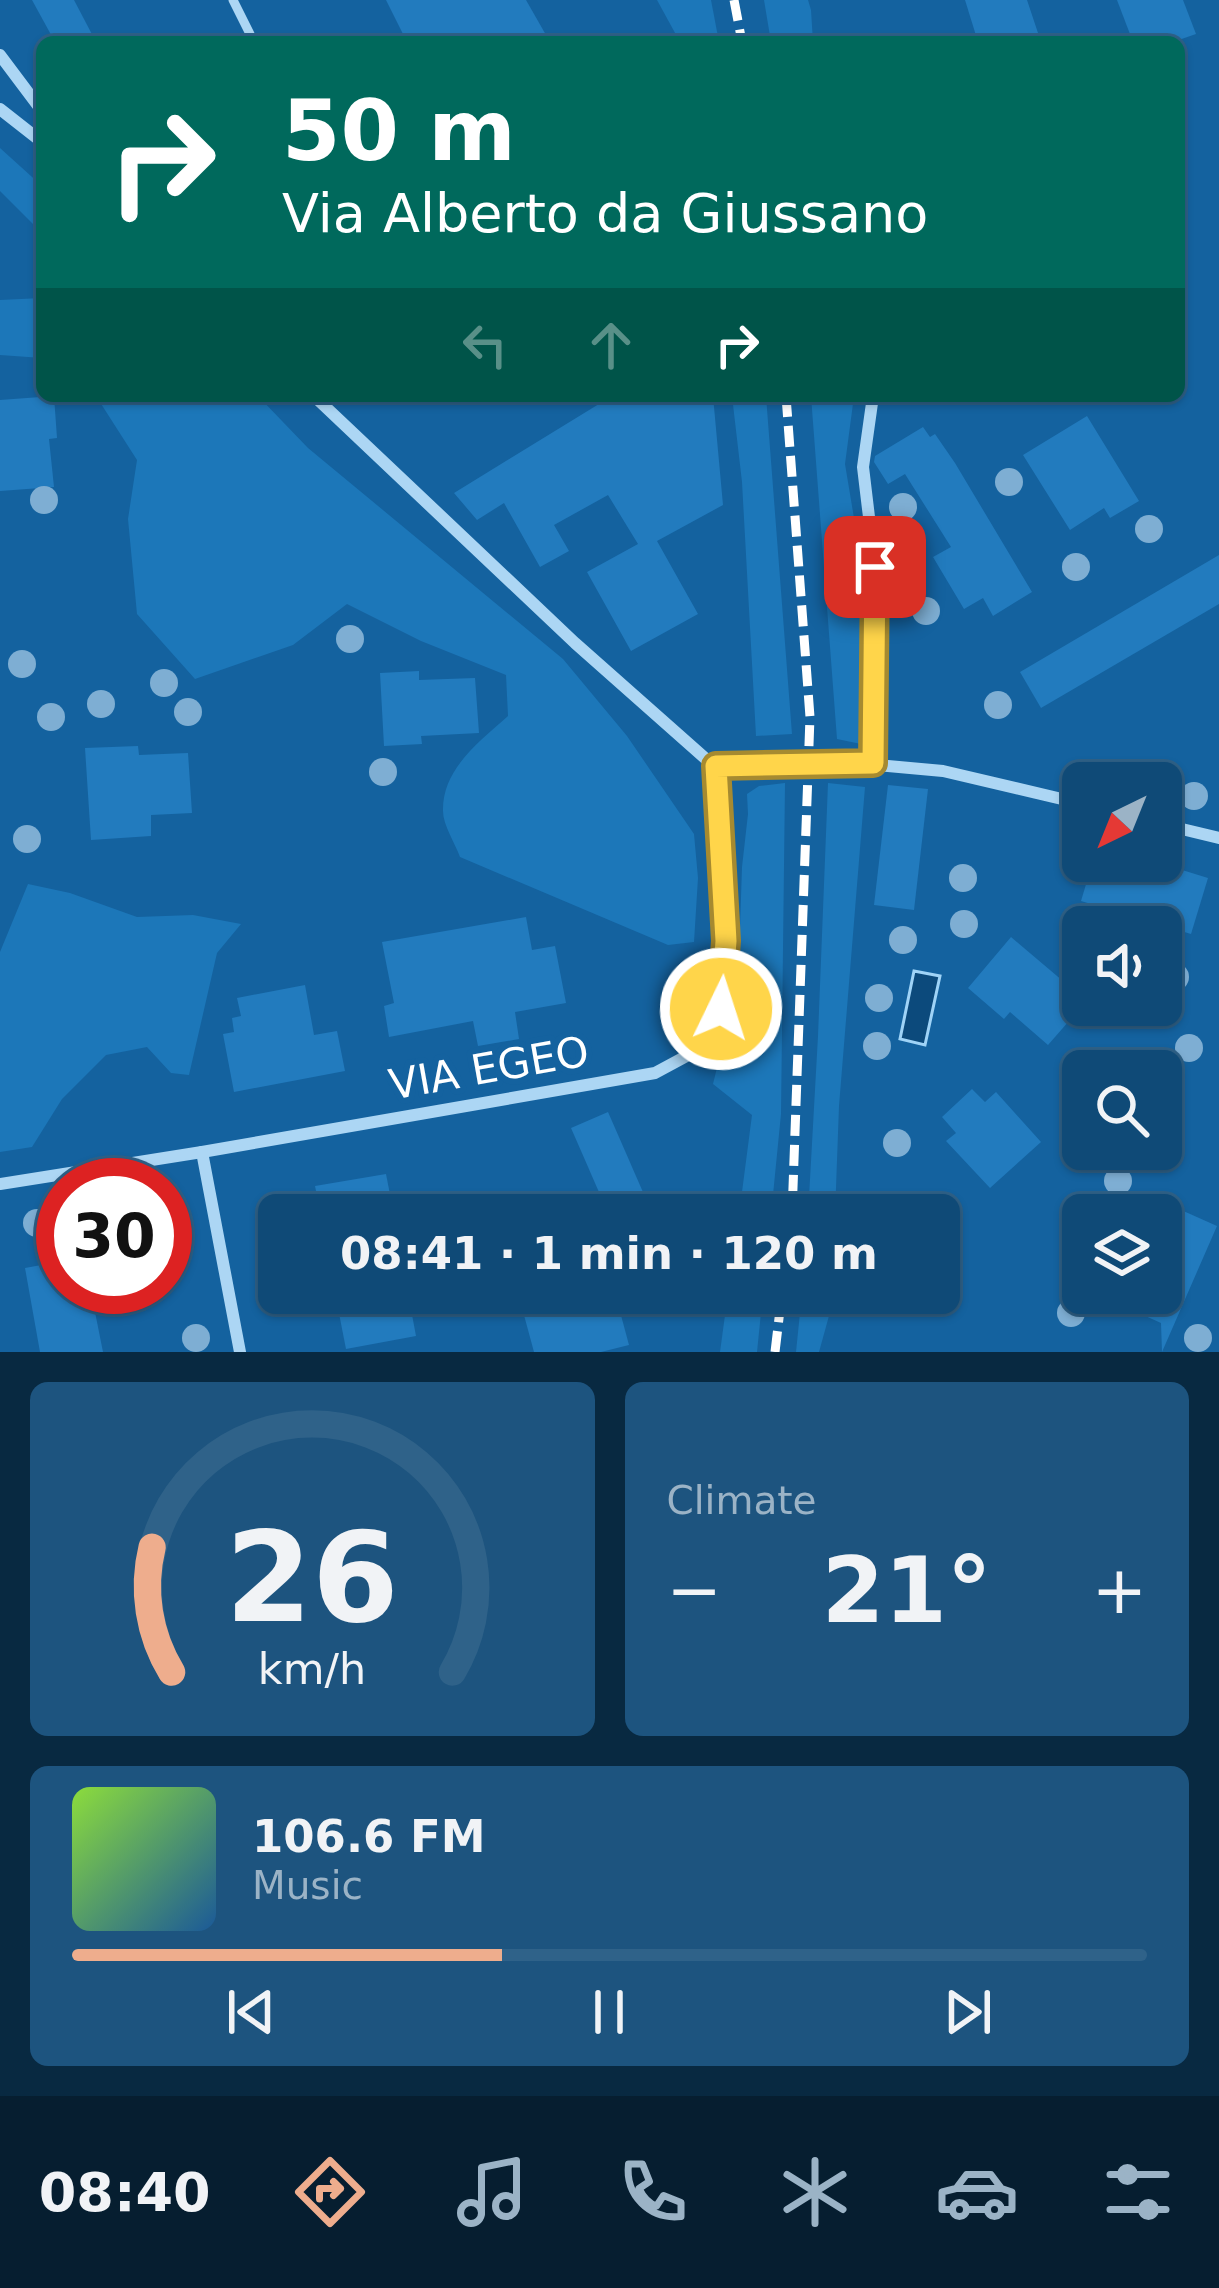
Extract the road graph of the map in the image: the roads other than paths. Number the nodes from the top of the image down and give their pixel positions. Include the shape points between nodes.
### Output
1 (233, 0) edge
2 (251, 36) edge
3 (0, 55) edge
4 (36, 103) edge
5 (0, 109) edge
6 (36, 137) edge
7 (320, 402) edge
8 (872, 402) edge
9 (873, 763) junction
10 (716, 766) junction
11 (1062, 799) edge
12 (1182, 829) edge
13 (1219, 838) edge
14 (202, 1152) junction
15 (0, 1184) edge
16 (240, 1352) edge

1 - 2 lane
3 - 4 street
5 - 6 street
7 - 10 street
8 - 9 street via 863,467 875,567
9 - 10 street, bridge
9 - 11 street
10 - 14 street, VIA EGEO via 726,941 721,1009 694,1052 655,1073
12 - 13 street
14 - 15 street, VIA EGEO
14 - 16 street

